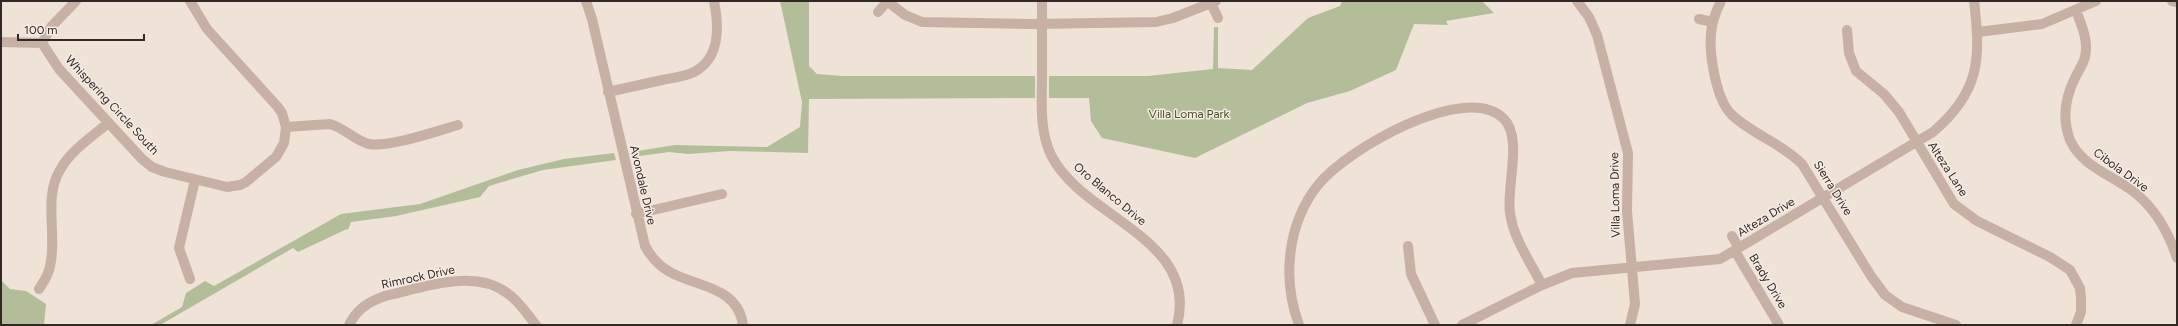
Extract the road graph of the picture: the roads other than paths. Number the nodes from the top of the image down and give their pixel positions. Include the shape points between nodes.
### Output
1 (76, 1) edge
2 (190, 1) edge
3 (586, 1) edge
4 (714, 1) edge
5 (887, 1) edge
6 (1042, 1) edge
7 (1577, 1) edge
8 (1721, 1) edge
9 (1974, 1) edge
10 (2096, 1) edge
11 (2172, 1) edge
12 (1213, 2) edge
13 (2177, 2) edge
14 (2076, 10) junction
15 (878, 12) dead end
16 (1218, 18) dead end
17 (1699, 19) dead end
18 (1713, 22) junction
19 (1042, 24) junction
20 (1847, 30) dead end
21 (1978, 32) junction
22 (1, 42) edge
23 (42, 42) junction
24 (608, 92) junction
25 (108, 122) junction
26 (458, 125) dead end
27 (286, 127) junction
28 (1915, 142) junction
29 (195, 180) junction
30 (722, 194) dead end
31 (1824, 197) junction
32 (636, 214) junction
33 (2177, 229) edge
34 (2167, 234) junction
35 (1732, 236) dead end
36 (1408, 246) dead end
37 (1737, 250) junction
38 (2177, 258) edge
39 (1631, 267) junction
40 (190, 279) dead end
41 (1542, 285) junction
42 (39, 289) dead end
43 (349, 325) edge
44 (536, 325) edge
45 (743, 325) edge
46 (1178, 325) edge
47 (1299, 325) edge
48 (1435, 325) edge
49 (1462, 325) edge
50 (1630, 325) edge
51 (1779, 325) edge
52 (1956, 325) edge
53 (2076, 325) edge

1 - 23 street via 51,27
2 - 27 street via 207,29 277,106
3 - 24 street, Avondale Drive
4 - 24 street via 718,18 718,39 710,56 700,68 682,76
5 - 15 street
5 - 19 street via 905,15 922,22
6 - 19 street, Oro Blanco Drive
7 - 39 street, Villa Loma Drive via 1589,17 1597,35 1627,143 1627,211
8 - 18 street, Sierra Drive
9 - 21 street, Alteza Drive
10 - 14 street
11 - 13 street
12 - 16 street
12 - 19 street via 1156,22
14 - 21 street via 2033,26
14 - 34 street, Cibola Drive via 2086,39 2086,47 2082,66 2066,100 2066,121 2070,140 2088,163 2141,198 2156,215
17 - 18 street
18 - 31 street, Sierra Drive via 1713,67 1726,107 1738,120 1794,155
19 - 46 street, Oro Blanco Drive via 1043,125 1052,155 1075,185 1151,245 1167,262 1180,294
20 - 28 street, Alteza Lane via 1849,53 1856,70 1892,103
21 - 28 street, Alteza Drive via 1977,56 1968,90 1944,122
22 - 23 street
23 - 25 street, Whispering Circle South via 59,69
24 - 32 street, Avondale Drive
25 - 29 street, Whispering Circle South via 152,167
25 - 42 street via 72,155 57,176 53,192 52,260
26 - 27 street via 375,145 361,141 330,124
27 - 29 street, Whispering Circle South via 284,143 279,154 246,182 227,187
28 - 31 street, Alteza Drive
28 - 53 street, Alteza Lane via 1954,204 1968,216 2061,262 2070,270 2080,288 2081,312
29 - 40 street via 179,248
30 - 32 street
31 - 37 street, Alteza Drive
31 - 52 street, Sierra Drive via 1885,295 1902,307
32 - 45 street, Avondale Drive via 645,246 656,262 671,273 723,293 736,308
33 - 34 street
34 - 38 street, Cibola Drive
35 - 37 street, Brady Drive
36 - 48 street via 1411,274
37 - 39 street, Alteza Drive via 1710,261
37 - 51 street, Brady Drive
39 - 41 street, Alteza Drive via 1572,273
39 - 50 street, Villa Loma Drive via 1634,304
41 - 47 street via 1516,233 1510,214 1508,196 1513,145 1511,129 1506,120 1492,110 1465,107 1430,116 1373,141 1352,154 1318,185 1299,220 1289,261 1290,294
41 - 49 street, Alteza Drive
43 - 44 street, Rimrock Drive via 358,310 374,300 467,281 488,284 507,293

